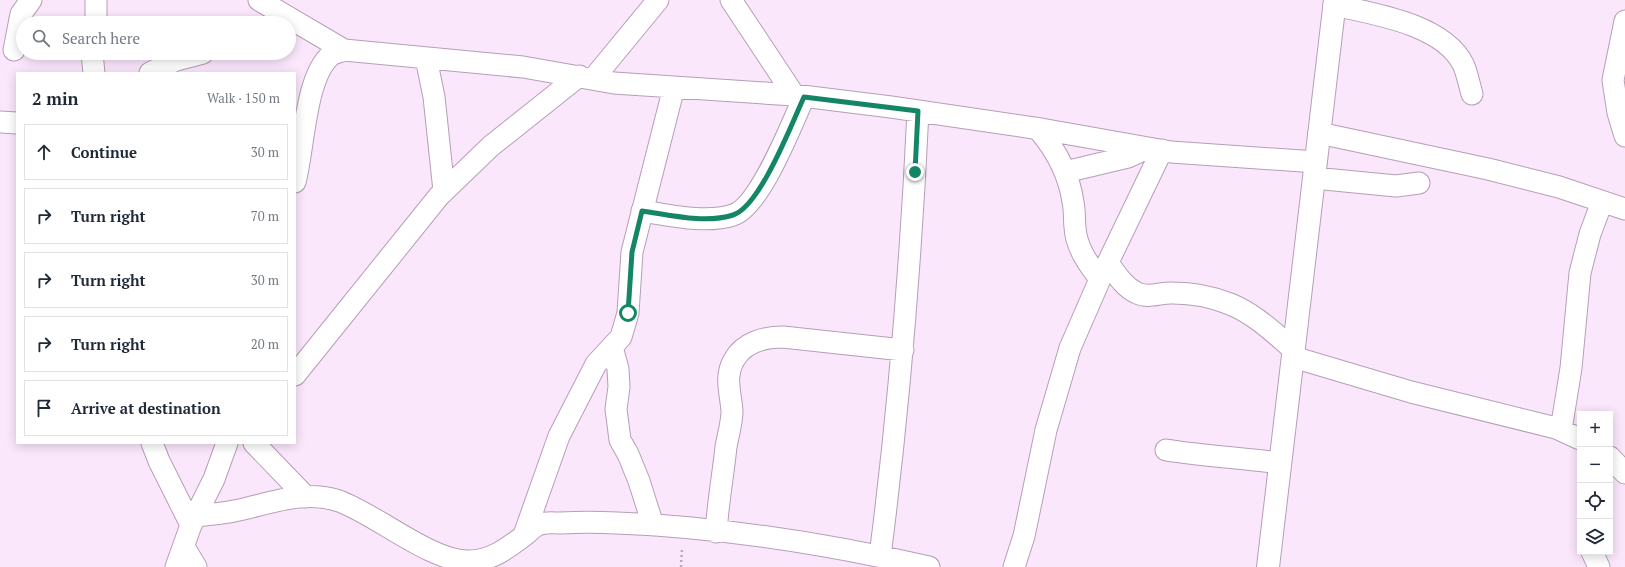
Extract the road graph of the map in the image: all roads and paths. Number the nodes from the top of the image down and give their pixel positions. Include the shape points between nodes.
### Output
1 (31, 0) edge
2 (96, 0) edge
3 (259, 0) edge
4 (658, 0) edge
5 (731, 0) edge
6 (1335, 3) edge
7 (21, 16) edge
8 (96, 16) edge
9 (278, 16) edge
10 (1625, 21) edge
11 (296, 26) edge
12 (16, 40) edge
13 (14, 50) dead end
14 (344, 50) junction
15 (426, 58) junction
16 (93, 60) edge
17 (176, 60) edge
18 (94, 72) edge
19 (152, 72) edge
20 (586, 78) junction
21 (674, 87) junction
22 (1472, 94) dead end
23 (799, 96) junction
24 (918, 111) junction
25 (0, 122) edge
26 (16, 123) edge
27 (1038, 128) junction
28 (1319, 133) junction
29 (1625, 136) edge
30 (1154, 149) junction
31 (1315, 170) junction
32 (1065, 172) junction
33 (296, 176) edge
34 (1419, 183) dead end
35 (444, 191) junction
36 (1602, 202) junction
37 (1625, 209) edge
38 (642, 211) junction
39 (1104, 271) junction
40 (612, 346) junction
41 (903, 350) junction
42 (1293, 354) junction
43 (296, 374) edge
44 (1561, 430) junction
45 (1577, 438) edge
46 (153, 444) edge
47 (227, 444) edge
48 (255, 444) edge
49 (1166, 450) dead end
50 (1613, 460) edge
51 (1280, 463) junction
52 (1625, 473) edge
53 (306, 496) junction
54 (193, 520) junction
55 (653, 524) junction
56 (716, 532) junction
57 (524, 535) junction
58 (184, 547) junction
59 (1593, 555) edge
60 (880, 556) junction
61 (478, 564) edge
62 (176, 567) edge
63 (196, 567) edge
64 (929, 567) edge
65 (1014, 567) edge
66 (1268, 567) edge
67 (1599, 567) edge

1 - 7 street
2 - 8 street
3 - 9 street
4 - 20 street
5 - 23 street
6 - 22 street via 1394,18 1429,32 1452,50 1463,64
6 - 28 street
10 - 29 street via 1613,80 1618,113
11 - 14 street
12 - 13 street
14 - 15 street
14 - 33 street via 331,55 321,67 310,97
15 - 20 street via 523,67
15 - 35 street via 434,97
16 - 18 street
17 - 19 street
20 - 21 street via 614,83
20 - 35 street via 491,146
21 - 23 street
21 - 38 street
23 - 24 street
23 - 38 street via 771,168 752,201 734,215 698,219
24 - 27 street
24 - 41 street via 910,274
25 - 26 street
27 - 30 street
27 - 32 street via 1051,143
28 - 31 street
28 - 36 street via 1488,168 1559,187
30 - 31 street
30 - 32 street
30 - 39 street
31 - 34 street via 1396,186
31 - 42 street
32 - 39 street via 1074,203 1075,229 1080,249 1089,266
35 - 43 street
36 - 37 street
36 - 44 street via 1580,273 1571,368
38 - 40 street via 632,252 628,313 621,337
39 - 42 street via 1137,293 1146,296 1172,292 1230,304 1254,317
39 - 65 street via 1070,348 1046,430 1024,536
40 - 55 street via 618,369 616,410 620,440 639,481
40 - 57 street via 596,364 559,436
41 - 56 street via 767,337 752,343 741,352 734,359 729,374 732,418 726,445
41 - 60 street
42 - 44 street via 1352,376
42 - 51 street
44 - 45 street
46 - 54 street
47 - 54 street via 214,479
48 - 53 street
49 - 51 street
50 - 52 street
51 - 66 street
53 - 54 street via 292,496
53 - 61 street via 339,501 443,556
54 - 58 street
55 - 56 street
55 - 57 street via 585,521 540,524
56 - 60 street
57 - 61 street via 501,552
58 - 62 street
58 - 63 street
59 - 67 street
60 - 64 street

